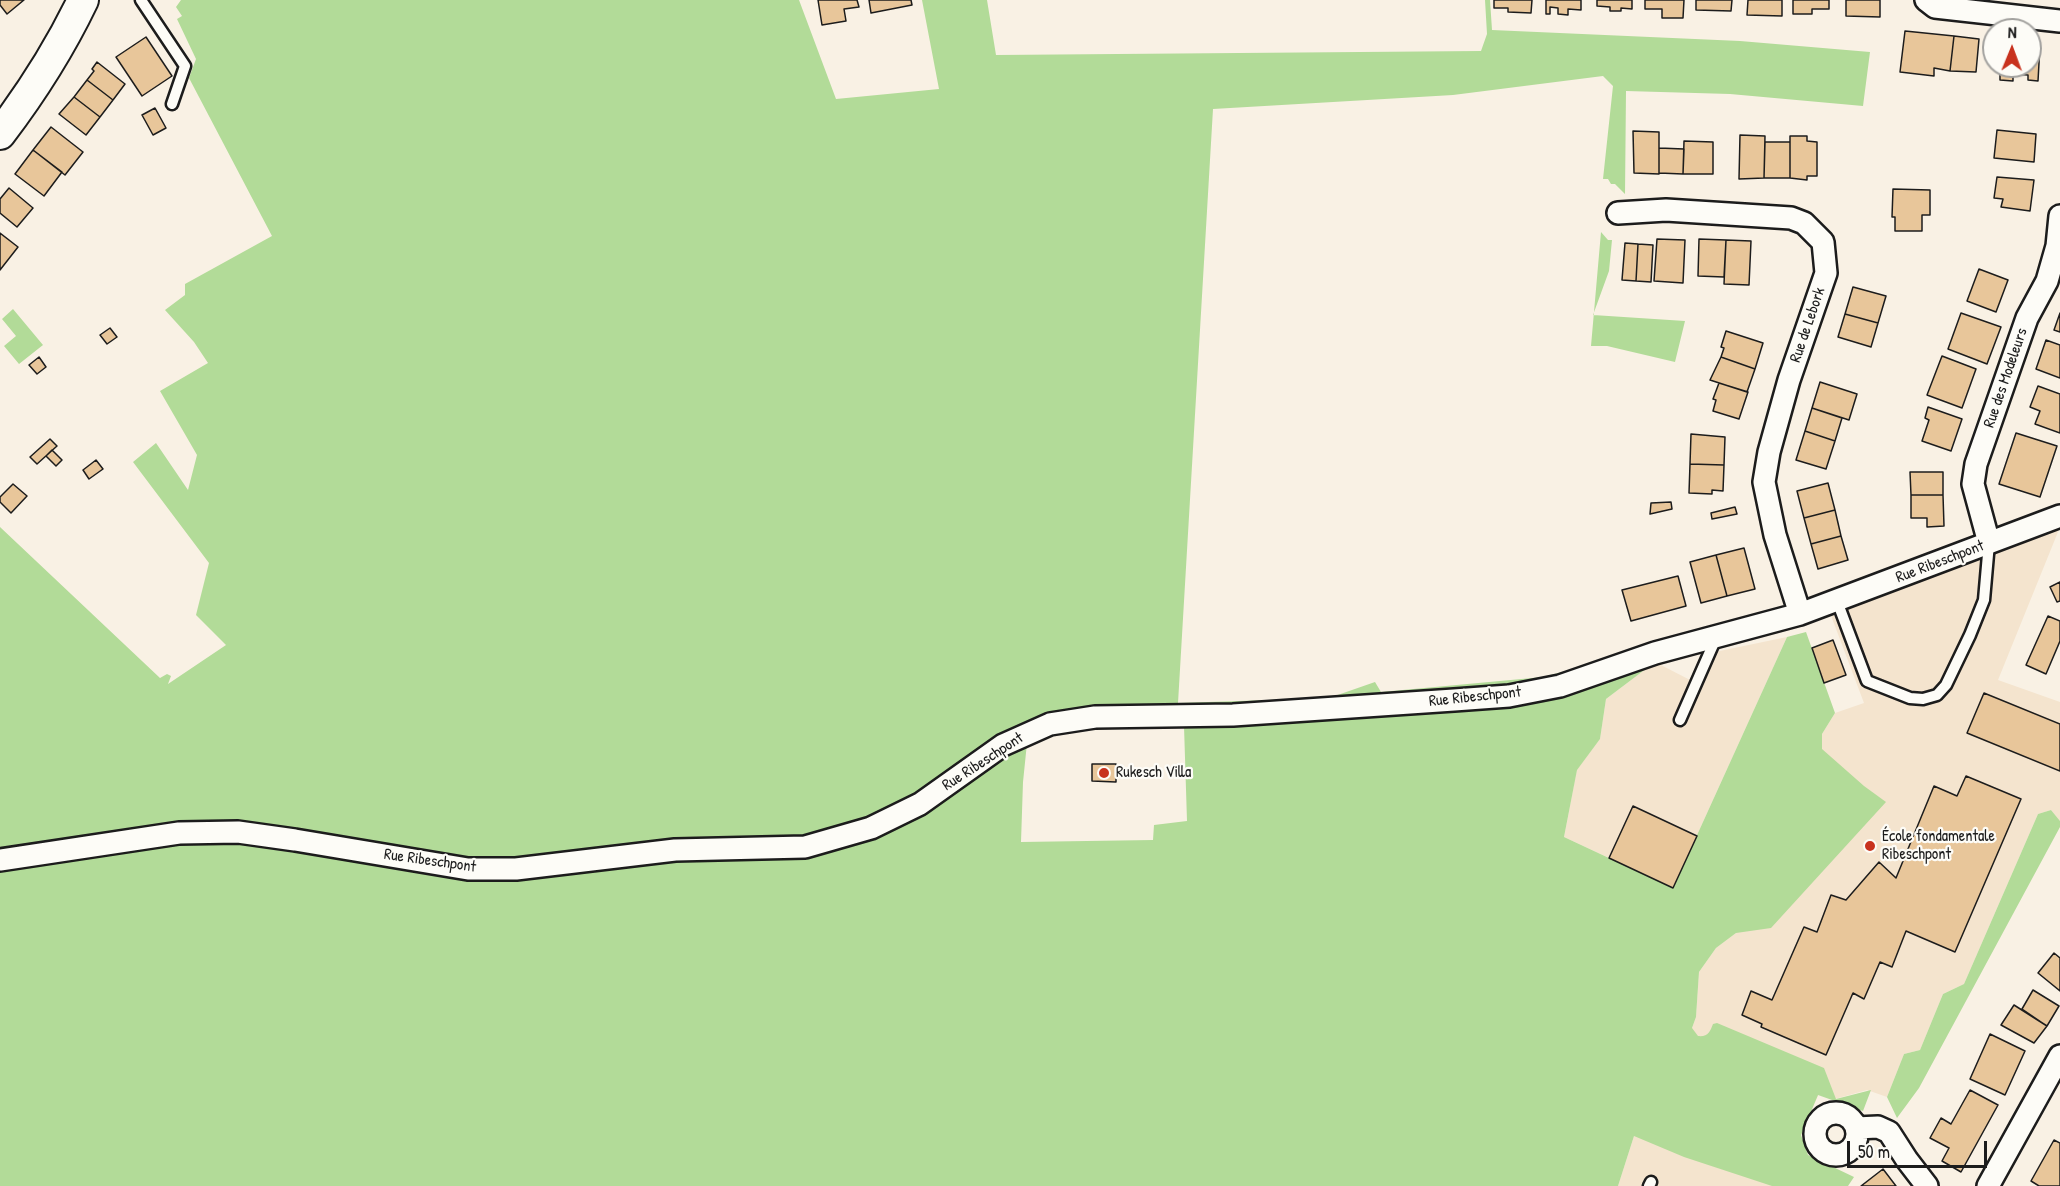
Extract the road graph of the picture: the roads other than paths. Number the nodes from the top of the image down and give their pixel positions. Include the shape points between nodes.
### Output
1 (83, 0) edge
2 (141, 0) edge
3 (1926, 0) edge
4 (2060, 21) edge
5 (172, 104) dead end
6 (0, 134) edge
7 (1618, 213) dead end
8 (2060, 216) edge
9 (2060, 516) edge
10 (1989, 543) junction
11 (1837, 601) junction
12 (1800, 614) junction
13 (1716, 638) junction
14 (1680, 720) dead end
15 (0, 860) edge
16 (2060, 1056) edge
17 (1856, 1128) dead end
18 (1927, 1186) edge
19 (1988, 1186) edge

1 - 6 main road via 53,58
2 - 5 lane via 185,66
3 - 4 street via 1935,7
7 - 12 street, Rue de Lebork via 1666,210 1791,218 1804,223 1823,242 1826,273 1789,380 1764,482 1775,535
8 - 10 street, Rue des Modeleurs via 2047,281 2027,318 1976,464 1973,484
9 - 10 street, Rue Ribeschpont
10 - 11 street, Rue Ribeschpont
10 - 11 lane via 1984,600 1946,684 1937,695 1910,698 1867,681
11 - 12 street, Rue Ribeschpont
12 - 13 street, Rue Ribeschpont
13 - 14 lane
13 - 15 street, Rue Ribeschpont via 1655,653 1560,686 1509,696 1233,715 1095,717 1050,724 1004,745 920,804 871,828 805,847 675,850 516,869 468,869 238,832 179,833
16 - 19 street
17 - 18 street via 1878,1127 1889,1132

